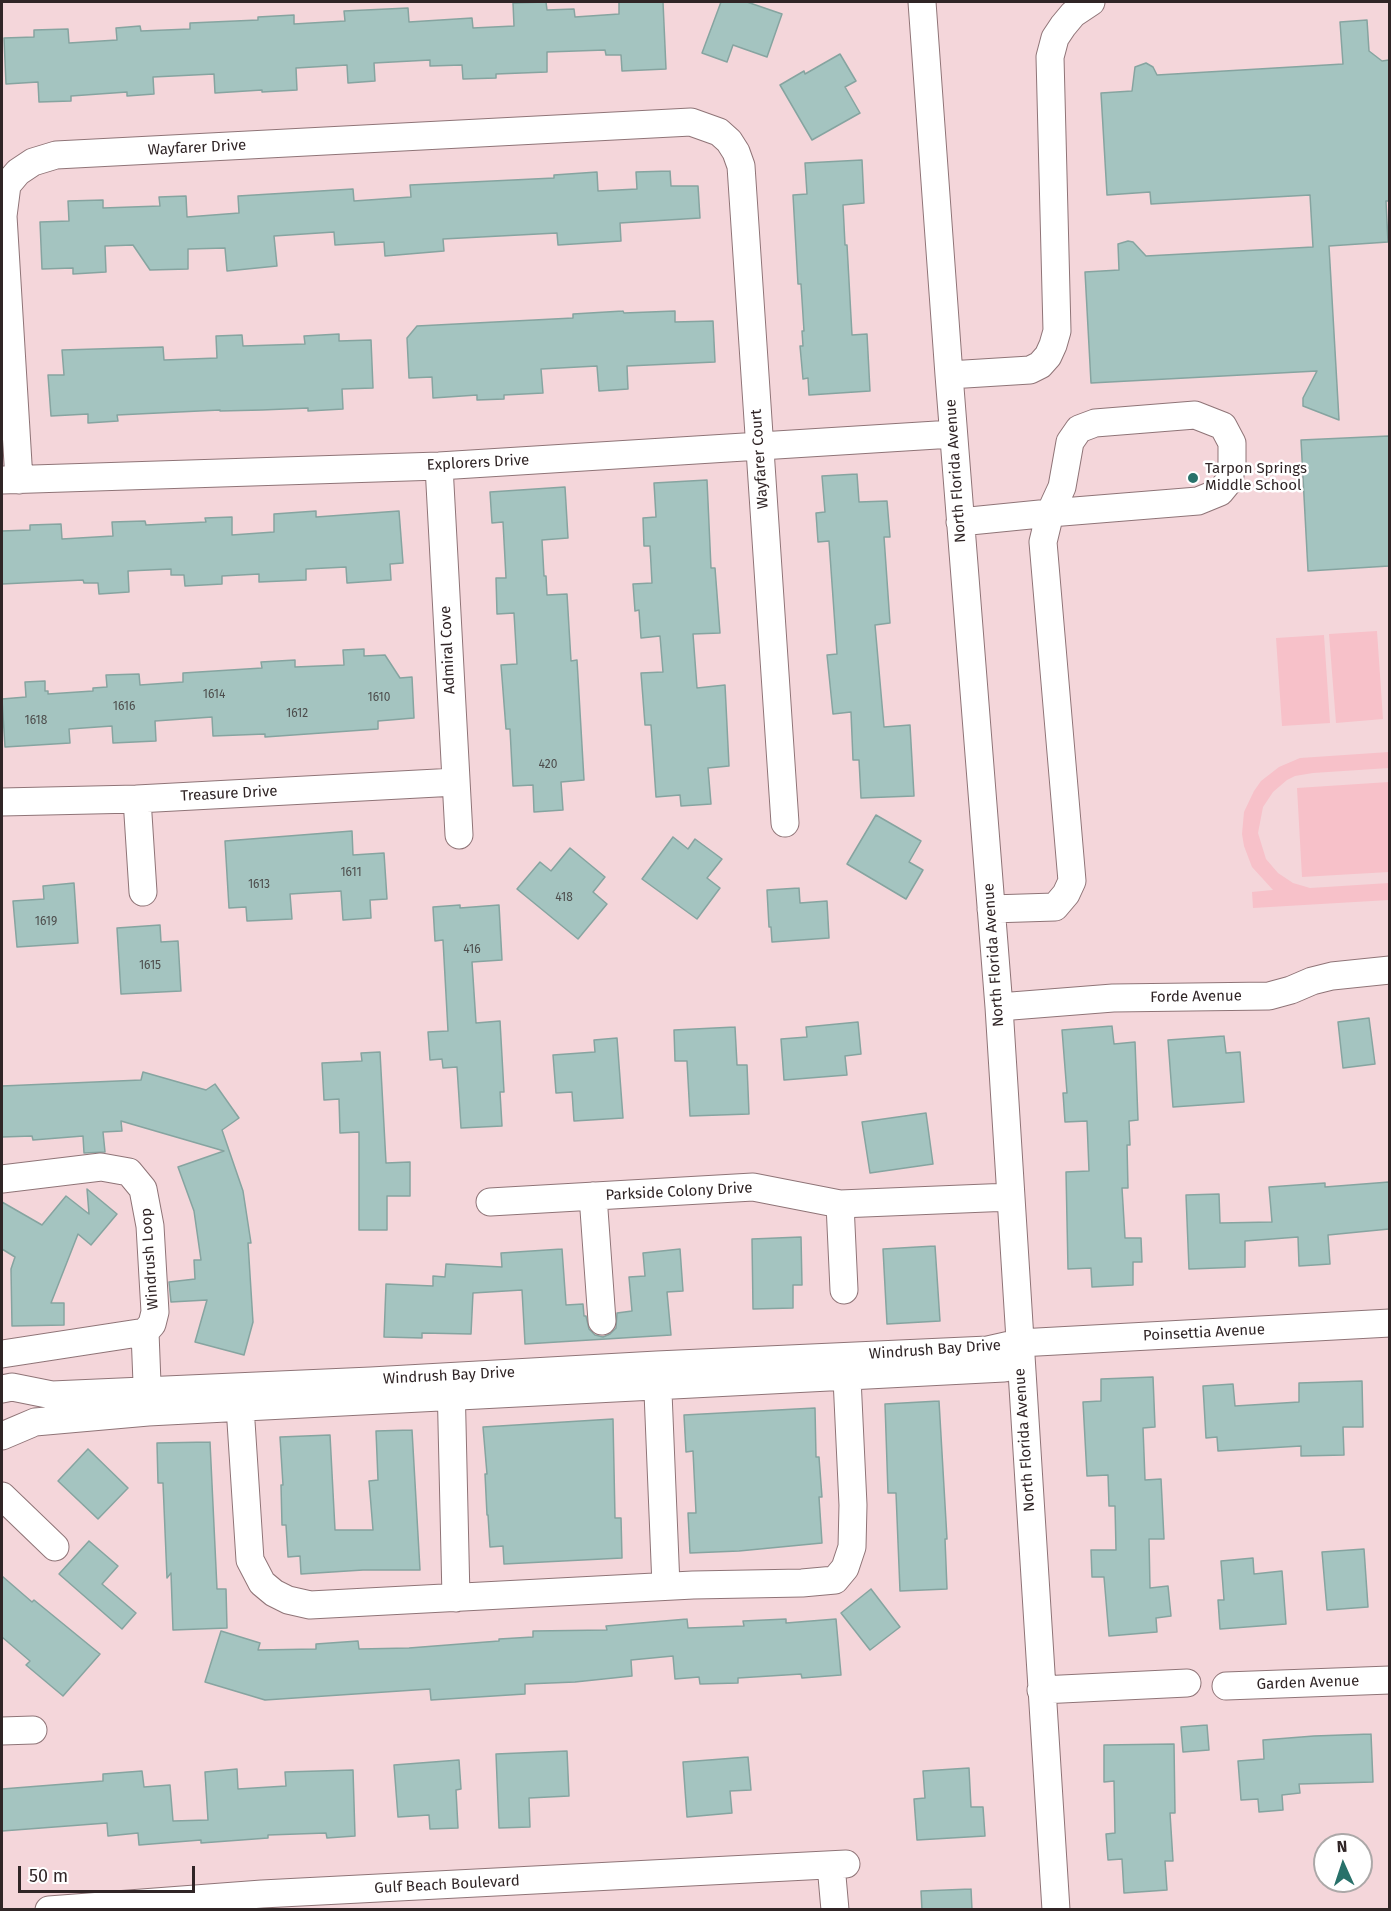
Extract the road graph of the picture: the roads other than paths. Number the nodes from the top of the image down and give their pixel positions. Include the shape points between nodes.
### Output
1 (922, 2) edge
2 (1091, 2) edge
3 (691, 122) joint
4 (949, 375) junction
5 (953, 434) junction
6 (759, 447) junction
7 (439, 466) junction
8 (10, 480) edge
9 (1050, 513) junction
10 (960, 522) junction
11 (456, 782) junction
12 (137, 799) junction
13 (2, 802) edge
14 (785, 824) dead end
15 (459, 835) dead end
16 (143, 892) dead end
17 (991, 909) junction
18 (1389, 970) edge
19 (999, 1007) junction
20 (2, 1179) edge
21 (594, 1196) junction
22 (1011, 1197) junction
23 (490, 1202) dead end
24 (840, 1204) junction
25 (844, 1290) dead end
26 (602, 1321) dead end
27 (1389, 1323) edge
28 (145, 1332) junction
29 (1019, 1343) junction
30 (2, 1354) edge
31 (846, 1365) junction
32 (657, 1375) junction
33 (451, 1386) junction
34 (2, 1389) edge
35 (31, 1391) junction
36 (239, 1397) junction
37 (148, 1401) junction
38 (35, 1422) junction
39 (2, 1436) edge
40 (2, 1496) edge
41 (55, 1547) dead end
42 (666, 1586) junction
43 (456, 1598) junction
44 (1389, 1680) edge
45 (1187, 1683) dead end
46 (1226, 1686) dead end
47 (1041, 1690) junction
48 (33, 1730) dead end
49 (2, 1731) edge
50 (49, 1910) edge
51 (835, 1910) edge
52 (1056, 1910) edge

1 - 4 street, North Florida Avenue
2 - 4 street via 1063,26 1050,57 1057,331 1053,345 1040,365 1030,370
3 - 6 street, Wayfarer Court via 719,132 729,141 741,166
3 - 8 street, Wayfarer Drive via 56,155 33,162 7,185 3,216
4 - 5 street, North Florida Avenue
5 - 6 street, Explorers Drive
5 - 10 street, North Florida Avenue
6 - 7 street, Explorers Drive
6 - 14 street, Wayfarer Court
7 - 8 street, Explorers Drive
7 - 11 street, Admiral Cove
9 - 9 street via 1198,501 1220,492 1228,481 1232,443 1223,426 1195,415 1095,423 1079,429 1070,442 1062,487
9 - 10 street
9 - 17 street via 1043,542 1072,881 1055,907
10 - 17 street, North Florida Avenue
11 - 12 street, Treasure Drive
11 - 15 street, Admiral Cove
12 - 13 street, Treasure Drive
12 - 16 street
17 - 19 street, North Florida Avenue
18 - 19 street, Forde Avenue via 1332,976 1269,996 1113,998
19 - 22 street, North Florida Avenue
20 - 28 street, Windrush Loop via 101,1167 129,1172 143,1190 150,1226 155,1312
21 - 23 street, Parkside Colony Drive
21 - 24 street, Parkside Colony Drive via 753,1187
21 - 26 street
22 - 24 street, Parkside Colony Drive
22 - 29 street, North Florida Avenue
24 - 25 street
27 - 29 street, Poinsettia Avenue
28 - 30 street, Windrush Loop
28 - 37 street
29 - 31 street, Windrush Bay Drive via 988,1350
29 - 47 street, North Florida Avenue
31 - 32 street, Windrush Bay Drive
31 - 42 street via 853,1505 852,1547 845,1568 835,1580
32 - 33 street, Windrush Bay Drive
32 - 42 street
33 - 36 street, Windrush Bay Drive
33 - 43 street
34 - 35 street, Windrush Bay Drive
35 - 37 street, Windrush Bay Drive
35 - 38 street
36 - 37 street, Windrush Bay Drive
36 - 43 street via 250,1560 262,1583 288,1600 310,1605
37 - 38 street, Windrush Bay Drive
38 - 39 street, Windrush Bay Drive
40 - 41 street
42 - 43 street
44 - 46 street, Garden Avenue
45 - 47 street
47 - 52 street, North Florida Avenue
48 - 49 street
50 - 51 street, Gulf Beach Boulevard via 262,1894 838,1864

